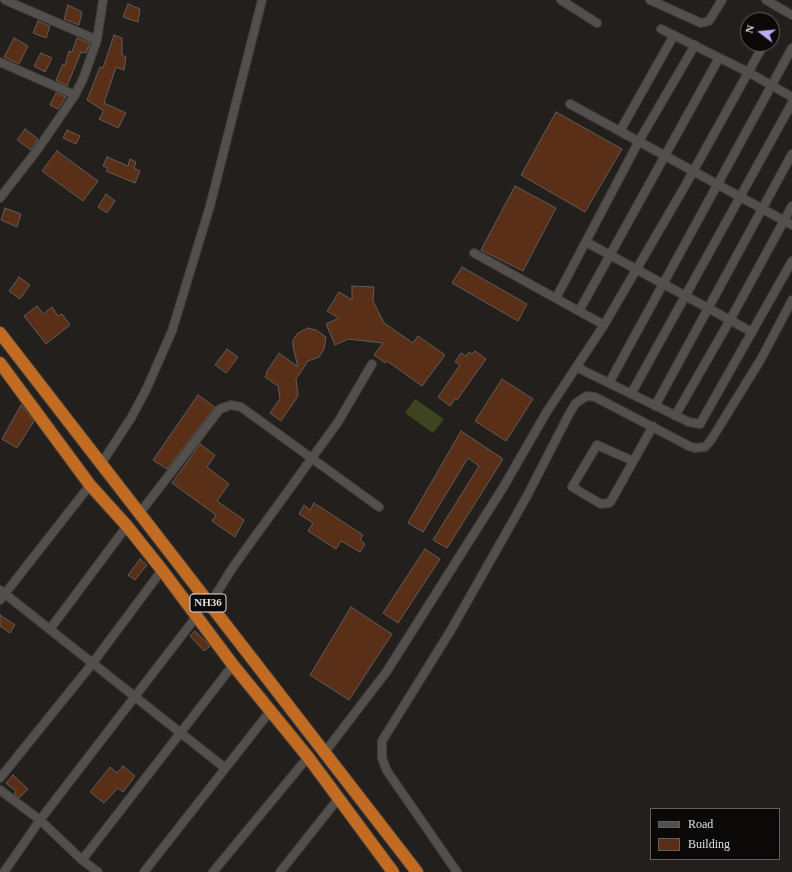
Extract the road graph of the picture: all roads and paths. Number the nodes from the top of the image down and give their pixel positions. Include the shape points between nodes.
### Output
1 (5, 0) edge
2 (103, 0) edge
3 (262, 0) edge
4 (561, 0) edge
5 (650, 0) edge
6 (722, 0) edge
7 (766, 0) edge
8 (792, 14) edge
9 (597, 23) dead end
10 (661, 29) dead end
11 (674, 35) junction
12 (96, 40) junction
13 (695, 45) junction
14 (792, 48) edge
15 (759, 52) edge
16 (720, 58) junction
17 (0, 62) edge
18 (748, 72) junction
19 (772, 86) junction
20 (75, 95) junction
21 (792, 97) edge
22 (792, 103) edge
23 (570, 104) dead end
24 (620, 131) junction
25 (639, 141) junction
26 (792, 154) edge
27 (664, 156) junction
28 (692, 172) junction
29 (717, 185) junction
30 (0, 198) edge
31 (741, 198) junction
32 (792, 206) edge
33 (762, 209) junction
34 (784, 220) junction
35 (792, 225) edge
36 (586, 242) junction
37 (474, 253) dead end
38 (608, 256) junction
39 (792, 261) edge
40 (636, 271) junction
41 (663, 285) junction
42 (686, 297) junction
43 (556, 298) junction
44 (792, 300) edge
45 (708, 309) junction
46 (579, 311) junction
47 (730, 320) junction
48 (604, 325) junction
49 (752, 332) junction
50 (0, 333) edge
51 (0, 363) edge
52 (372, 364) dead end
53 (576, 367) junction
54 (609, 383) junction
55 (631, 394) junction
56 (654, 406) junction
57 (675, 416) junction
58 (653, 426) junction
59 (311, 458) junction
60 (633, 461) junction
61 (101, 464) junction
62 (90, 485) junction
63 (379, 507) dead end
64 (139, 514) junction
65 (127, 526) junction
66 (162, 570) junction
67 (2, 591) edge
68 (0, 600) edge
69 (210, 604) junction
70 (196, 617) junction
71 (50, 628) junction
72 (92, 664) junction
73 (232, 665) junction
74 (136, 696) junction
75 (271, 710) junction
76 (180, 731) junction
77 (325, 752) junction
78 (308, 757) junction
79 (225, 768) junction
80 (0, 778) edge
81 (0, 790) edge
82 (338, 799) junction
83 (40, 820) junction
84 (82, 860) junction
85 (4, 872) edge
86 (98, 872) edge
87 (144, 872) edge
88 (213, 872) edge
89 (280, 872) edge
90 (393, 872) edge
91 (417, 872) edge
92 (457, 872) edge

1 - 12 street
2 - 12 street
3 - 61 street via 210,206 172,331 146,390
4 - 9 street
5 - 6 street via 701,23 709,21
7 - 8 street
10 - 11 street
11 - 13 street
11 - 24 street
12 - 20 street via 84,79
13 - 16 street
13 - 25 street
14 - 19 street
15 - 18 street
16 - 18 street
16 - 27 street
17 - 20 street
18 - 19 street
18 - 28 street
19 - 21 street
19 - 29 street
20 - 30 street
22 - 31 street
23 - 24 street
24 - 25 street
25 - 27 street
25 - 36 street
26 - 33 street
27 - 28 street
27 - 38 street
28 - 29 street
28 - 40 street
29 - 31 street
29 - 41 street
31 - 33 street
31 - 42 street
32 - 34 street
33 - 34 street
33 - 45 street
34 - 35 street
34 - 47 street
36 - 38 street
36 - 43 street
37 - 43 street
38 - 40 street
38 - 46 street
39 - 49 street
40 - 41 street
40 - 48 street
41 - 42 street
41 - 54 street
42 - 45 street
42 - 55 street
43 - 46 street
44 - 58 street via 761,359 705,446 689,446
45 - 47 street
45 - 56 street
46 - 48 street
47 - 49 street
47 - 57 street
48 - 53 street
49 - 57 street via 700,424
50 - 61 highway, NH36
51 - 62 highway, NH36
52 - 59 street via 338,422
53 - 54 street
53 - 77 street via 387,671
54 - 55 street
55 - 56 street
56 - 57 street
58 - 60 street
58 - 92 street via 595,397 587,396 575,404 527,496 451,630 382,741 382,758 387,771
59 - 63 street
59 - 64 street via 241,407 231,405 220,409
59 - 69 street via 233,567
60 - 60 street via 597,445 572,487 607,505
61 - 64 highway, NH36
62 - 65 highway, NH36
62 - 67 street
64 - 69 highway, NH36
65 - 66 highway, NH36
65 - 71 street
66 - 70 highway, NH36
66 - 72 street
67 - 68 street
67 - 71 street
69 - 77 highway, NH36
70 - 73 highway, NH36
70 - 74 street
71 - 72 street
72 - 74 street
72 - 80 street
73 - 75 highway, NH36
73 - 76 street
74 - 76 street
74 - 83 street
75 - 78 highway, NH36
75 - 79 street
76 - 79 street
76 - 84 street
77 - 91 highway, NH36
78 - 82 highway, NH36
78 - 88 street
79 - 87 street
81 - 83 street
82 - 89 street
82 - 90 highway, NH36
83 - 84 street
83 - 85 street
84 - 86 street

